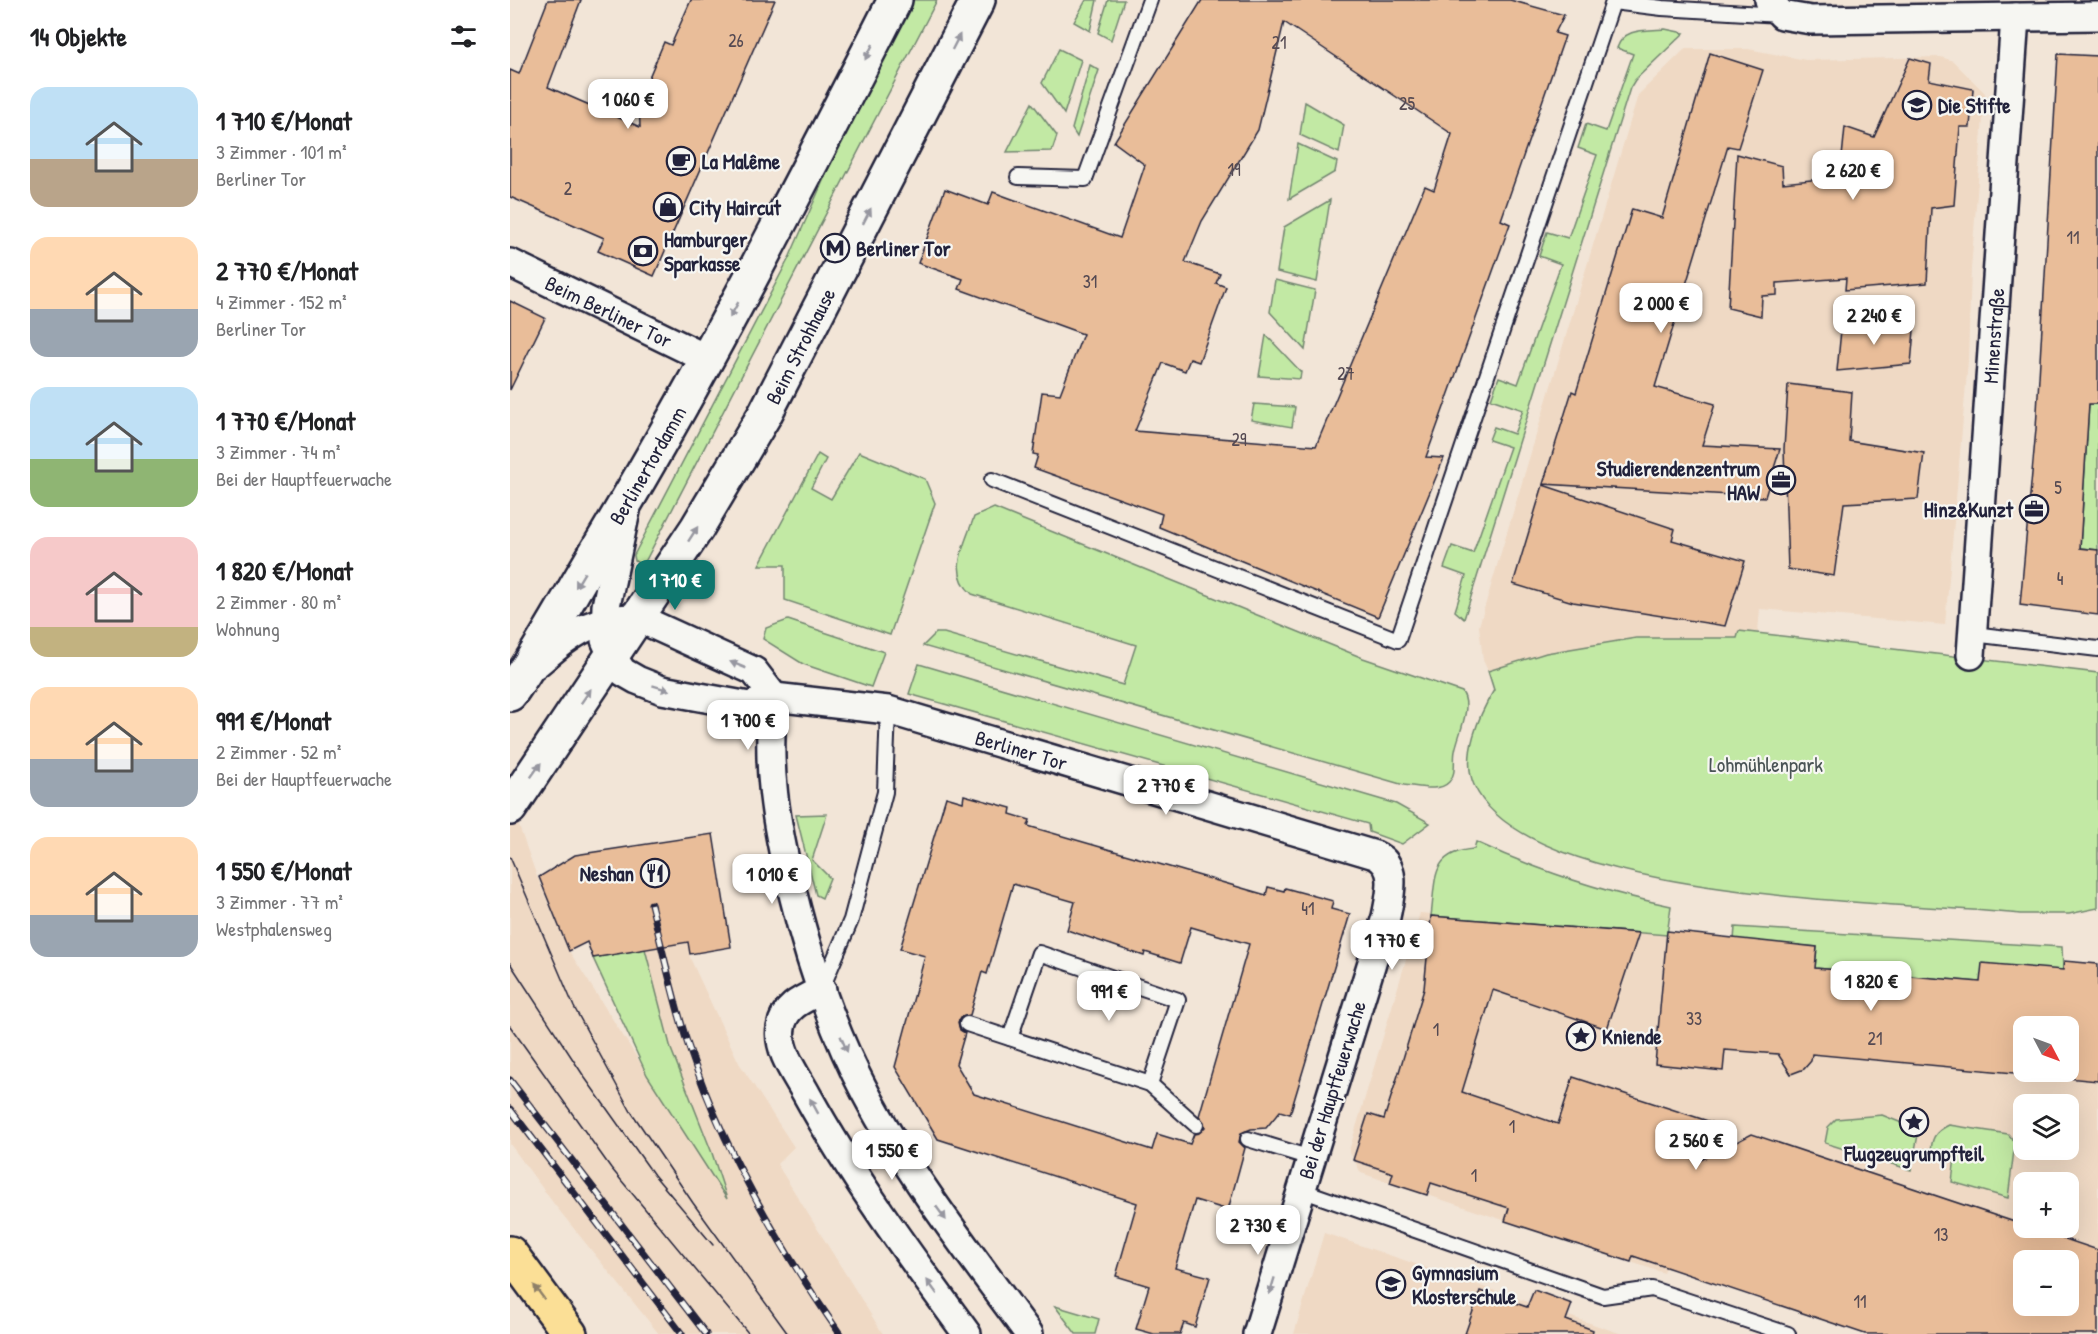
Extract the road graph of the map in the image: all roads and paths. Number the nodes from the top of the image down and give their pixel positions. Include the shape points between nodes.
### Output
1 (895, 0) edge
2 (978, 0) edge
3 (1150, 0) edge
4 (1611, 1) edge
5 (1776, 8) edge
6 (2098, 16) edge
7 (2015, 17) junction
8 (1018, 177) dead end
9 (510, 263) edge
10 (707, 359) junction
11 (992, 480) dead end
12 (628, 501) junction
13 (638, 618) junction
14 (605, 620) junction
15 (1972, 645) joint
16 (2098, 649) edge
17 (613, 658) junction
18 (516, 685) edge
19 (774, 697) junction
20 (888, 710) junction
21 (511, 807) edge
22 (1391, 879) joint
23 (822, 990) junction
24 (967, 1024) dead end
25 (1010, 1038) junction
26 (1150, 1084) junction
27 (1196, 1125) dead end
28 (1248, 1139) dead end
29 (1311, 1158) junction
30 (1301, 1190) junction
31 (510, 1253) edge
32 (570, 1334) edge
33 (967, 1334) edge
34 (1029, 1334) edge
35 (1257, 1334) edge
36 (1788, 1334) edge

1 -> 10 main road
13 -> 2 main road, Beim Strohhause via 698,528 765,414
3 - 8 lane via 1085,179
4 - 5 lane via 1662,8
4 - 11 lane via 1398,640
5 - 7 street via 1811,20
6 - 7 street
7 - 15 street, Minenstraße
9 - 10 street, Beim Berliner Tor
10 - 12 main road, Berlinertordamm
12 - 14 street
12 -> 18 main road, Berlinertordamm
13 - 14 street
13 - 17 main road
19 -> 13 street via 754,671
14 - 17 street via 605,640
14 - 18 street via 578,630
15 - 16 lane
17 -> 19 street, Berliner Tor via 623,672 662,690 749,706
21 -> 17 main road
19 - 20 street, Berliner Tor
19 - 23 street via 770,731 774,806 797,911
20 - 22 street, Berliner Tor via 1375,855 1387,865
20 - 23 lane via 885,792 851,920
22 - 29 street, Bei der Hauptfeuerwache via 1386,917
33 -> 23 street via 876,1211 837,1149 786,1054 780,1034 787,1012
23 -> 34 street via 866,1093 897,1148
24 - 25 lane
25 - 26 lane
25 - 26 lane via 1039,953 1178,1000
26 - 27 lane
28 - 29 lane
29 - 30 street, Bei der Hauptfeuerwache
30 -> 35 street, Bei der Hauptfeuerwache
30 - 36 lane via 1603,1296 1652,1289
32 -> 31 main road

